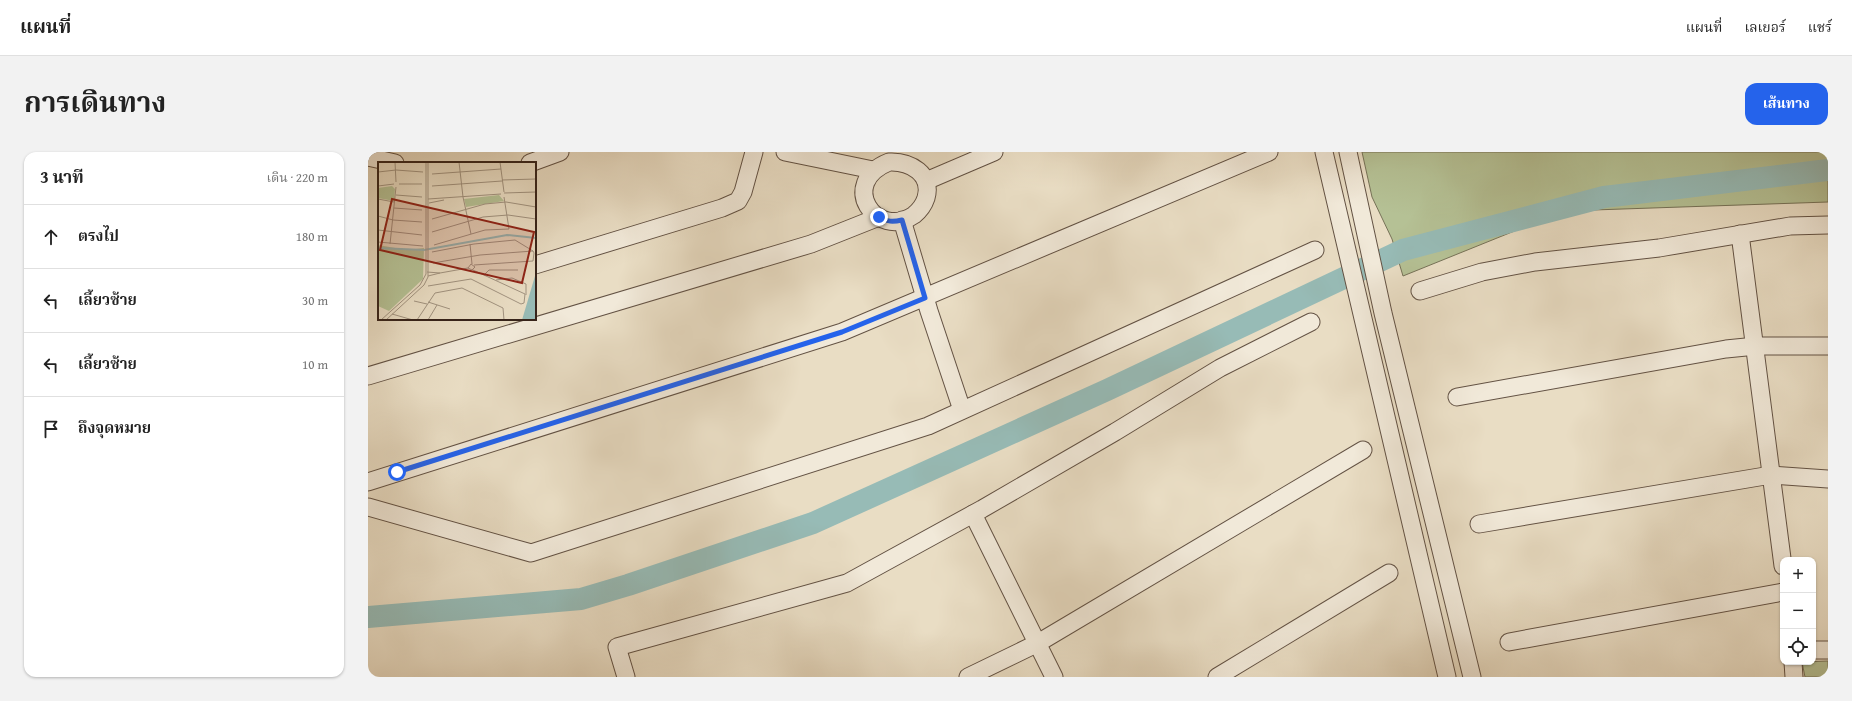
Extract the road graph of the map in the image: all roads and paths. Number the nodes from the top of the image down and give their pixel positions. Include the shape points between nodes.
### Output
1 (560, 152) edge
2 (754, 152) edge
3 (785, 152) edge
4 (994, 152) edge
5 (1269, 152) edge
6 (1324, 152) edge
7 (1348, 152) edge
8 (368, 157) edge
9 (888, 157) edge
10 (390, 162) edge
11 (533, 162) edge
12 (873, 170) junction
13 (926, 182) junction
14 (879, 217) junction
15 (902, 220) junction
16 (1828, 226) edge
17 (1740, 234) junction
18 (1315, 250) dead end
19 (536, 265) edge
20 (1420, 291) dead end
21 (925, 298) junction
22 (1311, 322) dead end
23 (1756, 346) junction
24 (1828, 346) edge
25 (368, 376) edge
26 (1457, 397) dead end
27 (962, 410) junction
28 (1363, 450) dead end
29 (1771, 475) junction
30 (1828, 479) edge
31 (368, 482) edge
32 (368, 507) edge
33 (973, 514) junction
34 (1479, 524) dead end
35 (1782, 557) edge
36 (1389, 573) dead end
37 (1780, 593) edge
38 (1509, 642) dead end
39 (1038, 643) junction
40 (1816, 650) edge
41 (1828, 650) edge
42 (1793, 665) edge
43 (626, 677) edge
44 (968, 677) edge
45 (1054, 677) edge
46 (1217, 677) edge
47 (1447, 677) edge
48 (1472, 677) edge
49 (1794, 677) edge

1 - 11 street
2 - 19 street via 738,201
3 - 12 street
4 - 13 street
5 - 21 street
6 - 47 street
7 - 48 street via 1379,294
8 - 10 street
9 - 12 street
9 - 13 street via 917,169
12 - 14 street via 864,187 864,194 866,203
13 - 15 street via 928,187 925,201 917,212
14 - 15 street via 885,221
14 - 25 street via 810,244
15 - 21 street
16 - 17 street via 1790,226
17 - 20 street via 1659,248 1535,262 1482,272
17 - 23 street
18 - 27 street
21 - 27 street
21 - 31 street via 842,332
22 - 33 street via 1220,368 1116,432
23 - 24 street
23 - 26 street via 1726,349
23 - 29 street
27 - 32 street via 920,428 532,553
28 - 39 street
29 - 30 street
29 - 34 street
29 - 35 street
33 - 39 street
33 - 43 street via 847,583 617,647
36 - 46 street
37 - 38 street
39 - 44 street
39 - 45 street
40 - 41 street
42 - 49 street

